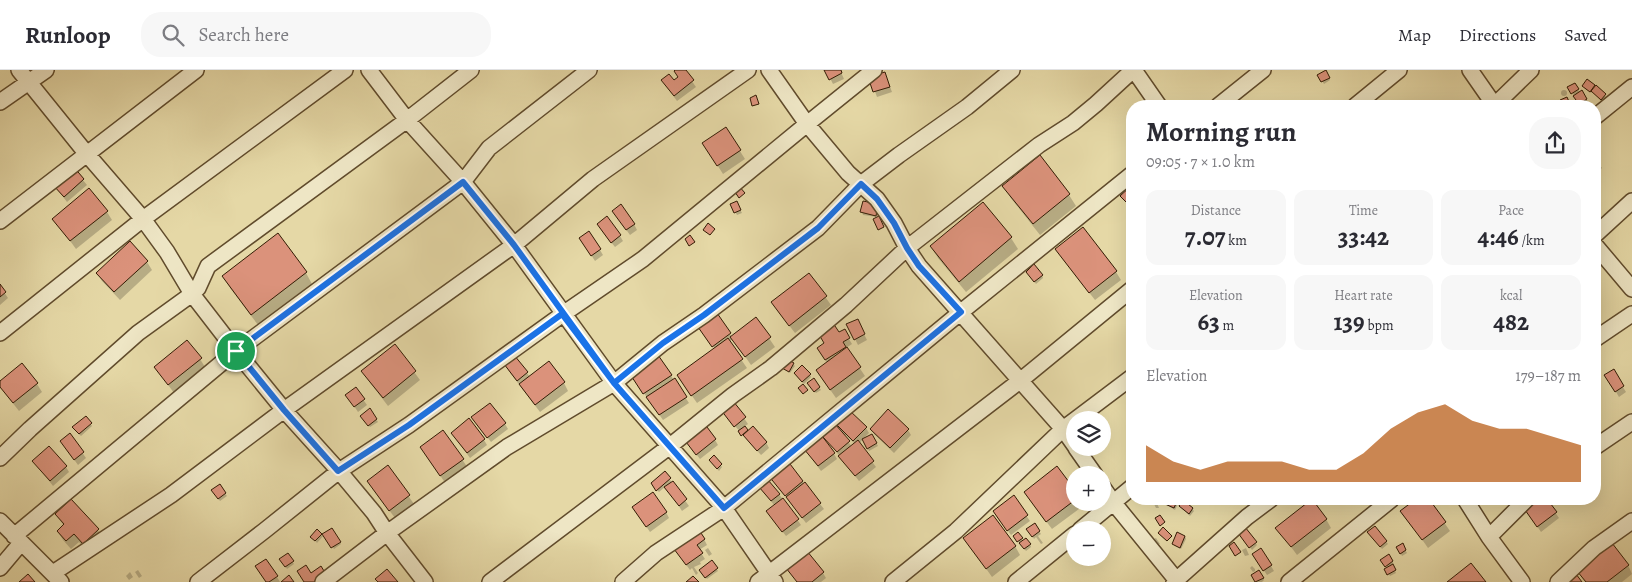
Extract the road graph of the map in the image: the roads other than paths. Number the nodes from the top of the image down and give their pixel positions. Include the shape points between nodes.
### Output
1 (19, 70) edge
2 (46, 70) edge
3 (196, 70) edge
4 (345, 70) edge
5 (369, 70) edge
6 (471, 70) edge
7 (589, 70) edge
8 (748, 70) edge
9 (769, 70) edge
10 (874, 70) edge
11 (1012, 70) edge
12 (1134, 70) edge
13 (1263, 70) edge
14 (1399, 70) edge
15 (1470, 70) edge
16 (1531, 70) edge
17 (30, 82) junction
18 (1632, 87) edge
19 (1155, 100) edge
20 (1226, 100) edge
21 (1362, 100) edge
22 (1491, 100) edge
23 (1501, 100) edge
24 (0, 102) edge
25 (1601, 112) edge
26 (407, 120) junction
27 (807, 124) junction
28 (86, 153) junction
29 (1126, 179) edge
30 (463, 182) junction
31 (861, 184) junction
32 (1632, 201) edge
33 (143, 219) junction
34 (0, 221) edge
35 (1601, 229) edge
36 (514, 245) junction
37 (907, 248) junction
38 (1601, 252) edge
39 (1632, 289) edge
40 (192, 294) junction
41 (1126, 294) edge
42 (961, 312) junction
43 (562, 314) junction
44 (1632, 314) edge
45 (0, 334) edge
46 (1601, 335) edge
47 (236, 351) junction
48 (1021, 380) junction
49 (1126, 382) edge
50 (614, 383) junction
51 (284, 410) junction
52 (1632, 422) edge
53 (1063, 429) junction
54 (1066, 433) edge
55 (1601, 443) edge
56 (670, 446) junction
57 (0, 458) edge
58 (338, 471) junction
59 (1126, 492) edge
60 (1111, 499) edge
61 (1113, 502) junction
62 (1263, 505) edge
63 (1385, 505) edge
64 (1469, 505) edge
65 (1521, 505) edge
66 (724, 508) junction
67 (0, 521) edge
68 (1091, 521) edge
69 (1632, 521) edge
70 (387, 533) junction
71 (1489, 537) junction
72 (18, 539) junction
73 (1066, 541) edge
74 (0, 568) edge
75 (57, 578) edge
76 (767, 579) edge
77 (1176, 581) edge
78 (198, 582) edge
79 (323, 582) edge
80 (425, 582) edge
81 (490, 582) edge
82 (623, 582) edge
83 (893, 582) edge
84 (1016, 582) edge
85 (1289, 582) edge
86 (1522, 582) edge
87 (1558, 582) edge

1 - 17 street
2 - 17 street
3 - 28 street
4 - 33 street
5 - 26 street
6 - 26 street
7 - 30 street via 489,148
8 - 36 street via 593,179
9 - 27 street
10 - 27 street
11 - 31 street
12 - 19 street
12 - 37 street via 1073,123 1039,145
13 - 20 street
14 - 21 street
15 - 22 street
16 - 23 street
17 - 24 street
17 - 28 street
18 - 25 street
26 - 30 street
26 - 40 street via 208,266
27 - 31 street
27 - 43 street via 643,259
28 - 33 street
28 - 34 street
29 - 42 street
30 - 36 street
30 - 47 street
31 - 37 street via 877,199
31 - 50 street via 818,228
32 - 35 street
33 - 40 street
33 - 45 street
36 - 43 street
36 - 51 street
37 - 42 street
37 - 56 street via 771,368
38 - 39 street
40 - 47 street
40 - 57 street via 138,332
41 - 48 street
42 - 48 street
42 - 66 street
43 - 50 street
43 - 58 street via 409,425
44 - 46 street
47 - 51 street
47 - 72 street
48 - 53 street
48 - 76 street
49 - 53 street
50 - 56 street
50 - 70 street via 507,447
51 - 58 street
51 - 75 street
52 - 55 street
53 - 54 street
53 - 83 street via 956,531
56 - 66 street
56 - 81 street
58 - 70 street
58 - 78 street
59 - 61 street
60 - 61 street
61 - 68 street
61 - 77 street
62 - 77 street
63 - 85 street
64 - 71 street
65 - 71 street
66 - 76 street
66 - 82 street via 656,553
67 - 72 street
69 - 87 street via 1594,548
70 - 79 street
70 - 80 street
71 - 86 street
72 - 74 street
72 - 75 street
73 - 84 street

